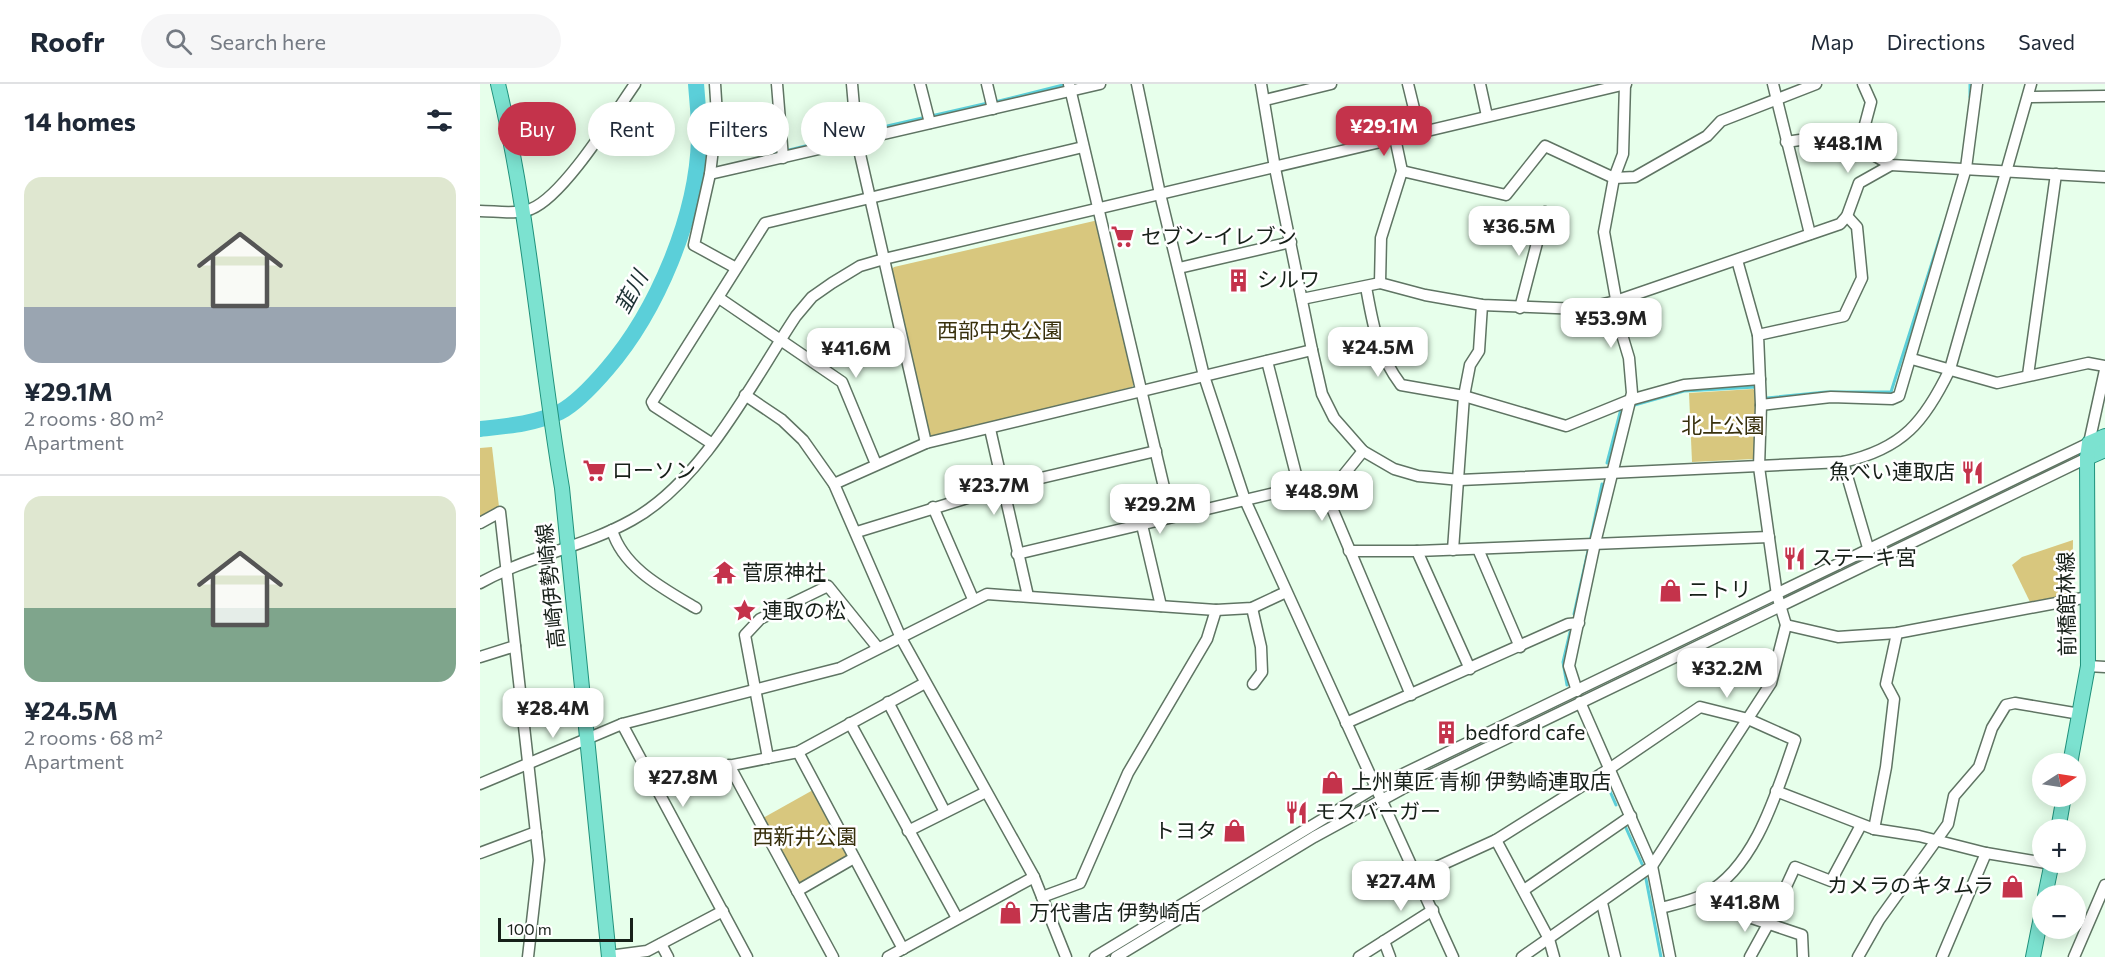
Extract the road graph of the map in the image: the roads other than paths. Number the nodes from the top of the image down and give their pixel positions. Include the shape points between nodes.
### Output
1 (498, 84) edge
2 (635, 84) edge
3 (715, 84) edge
4 (777, 84) edge
5 (852, 84) edge
6 (920, 84) edge
7 (987, 84) edge
8 (1100, 84) edge
9 (1137, 84) edge
10 (1262, 84) edge
11 (1330, 84) edge
12 (1408, 84) edge
13 (1480, 84) edge
14 (1626, 84) edge
15 (1773, 84) edge
16 (1816, 84) edge
17 (1863, 84) edge
18 (1977, 84) edge
19 (2031, 84) edge
20 (1070, 88) edge
21 (2105, 96) edge
22 (2029, 97) junction
23 (1265, 100) junction
24 (1776, 100) junction
25 (854, 102) edge
26 (993, 109) junction
27 (1487, 116) junction
28 (930, 123) junction
29 (1862, 131) junction
30 (1420, 133) junction
31 (887, 134) edge
32 (1395, 138) junction
33 (1786, 142) junction
34 (1083, 147) junction
35 (801, 154) edge
36 (860, 156) edge
37 (783, 158) junction
38 (1891, 165) junction
39 (1275, 168) junction
40 (1966, 168) junction
41 (1402, 171) junction
42 (2006, 172) junction
43 (710, 174) junction
44 (2056, 174) junction
45 (2105, 177) edge
46 (1614, 178) junction
47 (1160, 194) junction
48 (869, 198) junction
49 (1098, 207) junction
50 (523, 210) junction
51 (480, 211) edge
52 (1545, 212) dead end
53 (1847, 216) junction
54 (1810, 234) junction
55 (1291, 242) junction
56 (884, 258) junction
57 (1737, 260) junction
58 (736, 268) junction
59 (1179, 268) junction
60 (1380, 283) junction
61 (1366, 287) junction
62 (719, 298) junction
63 (1302, 299) junction
64 (1616, 301) junction
65 (1482, 305) junction
66 (1520, 308) junction
67 (1758, 335) junction
68 (780, 339) junction
69 (1312, 350) junction
70 (1912, 359) junction
71 (1267, 361) junction
72 (2105, 366) edge
73 (1950, 369) junction
74 (2105, 370) edge
75 (2028, 375) junction
76 (1204, 376) junction
77 (1760, 379) junction
78 (1141, 390) junction
79 (745, 395) junction
80 (1464, 396) junction
81 (1630, 400) junction
82 (1761, 405) junction
83 (990, 429) junction
84 (2105, 436) edge
85 (711, 443) junction
86 (926, 443) junction
87 (2089, 443) junction
88 (2105, 450) edge
89 (1156, 451) junction
90 (1363, 451) junction
91 (2087, 458) junction
92 (1843, 462) junction
93 (876, 465) junction
94 (1759, 468) junction
95 (1613, 473) junction
96 (1460, 480) junction
97 (1321, 482) junction
98 (834, 484) junction
99 (1299, 486) junction
100 (1003, 487) junction
101 (1245, 500) junction
102 (933, 507) junction
103 (1172, 517) junction
104 (480, 523) edge
105 (1142, 525) junction
106 (612, 530) junction
107 (857, 532) junction
108 (1769, 537) junction
109 (1595, 543) junction
110 (568, 546) junction
111 (1478, 549) junction
112 (1453, 550) junction
113 (1349, 551) junction
114 (1417, 551) junction
115 (1869, 551) junction
116 (1017, 554) junction
117 (507, 570) junction
118 (480, 583) edge
119 (1286, 592) junction
120 (1028, 596) junction
121 (2088, 597) junction
122 (974, 599) junction
123 (1778, 601) junction
124 (1161, 606) junction
125 (696, 608) dead end
126 (1252, 608) junction
127 (1216, 609) junction
128 (1579, 623) junction
129 (1786, 625) junction
130 (1897, 633) junction
131 (901, 638) junction
132 (515, 646) junction
133 (1520, 647) junction
134 (878, 648) junction
135 (480, 657) edge
136 (2088, 666) junction
137 (2105, 667) edge
138 (1470, 669) junction
139 (925, 683) junction
140 (1253, 684) dead end
141 (755, 689) junction
142 (1411, 695) junction
143 (1578, 697) junction
144 (888, 702) junction
145 (2080, 714) junction
146 (1748, 719) junction
147 (850, 723) junction
148 (1346, 723) junction
149 (622, 724) junction
150 (587, 741) junction
151 (798, 752) junction
152 (2072, 753) edge
153 (768, 758) junction
154 (529, 765) junction
155 (729, 765) junction
156 (1610, 769) junction
157 (652, 781) junction
158 (480, 783) edge
159 (1376, 788) junction
160 (1776, 791) junction
161 (986, 792) junction
162 (1382, 800) junction
163 (945, 812) junction
164 (1631, 816) junction
165 (1861, 825) junction
166 (1874, 829) junction
167 (908, 831) junction
168 (536, 832) junction
169 (1496, 840) junction
170 (1937, 843) junction
171 (480, 853) edge
172 (1986, 853) junction
173 (854, 858) junction
174 (2032, 860) edge
175 (1652, 866) junction
176 (1417, 876) junction
177 (1034, 877) junction
178 (2105, 885) edge
179 (1524, 890) junction
180 (796, 891) junction
181 (1706, 894) junction
182 (1042, 897) junction
183 (1602, 903) junction
184 (1660, 908) junction
185 (1433, 910) junction
186 (723, 911) junction
187 (957, 918) junction
188 (1767, 922) junction
189 (1549, 939) junction
190 (2037, 939) edge
191 (1384, 941) junction
192 (661, 944) junction
193 (903, 949) junction
194 (528, 957) edge
195 (609, 957) edge
196 (668, 957) edge
197 (747, 957) edge
198 (833, 957) edge
199 (888, 957) edge
200 (1066, 957) edge
201 (1095, 957) edge
202 (1116, 957) edge
203 (1359, 957) edge
204 (1390, 957) edge
205 (1453, 957) edge
206 (1522, 957) edge
207 (1554, 957) edge
208 (1615, 957) edge
209 (1671, 957) edge
210 (1750, 957) edge
211 (1803, 957) edge
212 (1858, 957) edge
213 (1942, 957) edge
214 (2033, 957) edge
215 (2074, 957) edge

1 - 50 main road
2 - 50 street via 563,183 533,208
3 - 43 street via 717,115
4 - 37 street
5 - 25 street
6 - 28 street
7 - 26 street
8 - 20 street
9 - 47 street
10 - 23 street
11 - 23 street
12 - 30 street
13 - 27 street
14 - 27 street
14 - 46 street via 1623,154
15 - 24 street
16 - 24 street
17 - 29 street via 1871,102
18 - 40 street
19 - 22 street
20 - 26 street
20 - 34 street
21 - 22 street
22 - 42 street
23 - 39 street
24 - 33 street
24 - 46 street via 1721,121 1707,136 1635,177
26 - 28 street
27 - 30 street
28 - 31 street
29 - 33 street
29 - 38 street via 1859,147
30 - 32 street
32 - 39 street
32 - 41 street
33 - 54 street
34 - 48 street
34 - 49 street
35 - 37 street
36 - 48 street
37 - 43 street
38 - 40 street
38 - 53 street via 1859,183
39 - 47 street
39 - 55 street
40 - 42 street
40 - 70 street
41 - 46 street via 1506,195 1545,146
41 - 60 street via 1381,238
42 - 44 street
42 - 73 street
43 - 58 street via 694,245
44 - 45 street
44 - 75 street
46 - 64 street via 1604,232
47 - 49 street
47 - 59 street
48 - 56 street
48 - 58 street via 765,224
49 - 56 street
49 - 78 street
50 - 51 street
50 - 110 main road, 高崎伊勢崎線
52 - 66 street
53 - 54 street via 1840,224
53 - 67 street via 1857,226 1862,278 1844,316
54 - 57 street
55 - 59 street
55 - 63 street
56 - 68 street via 860,266 812,297
56 - 86 street
57 - 64 street
57 - 67 street
58 - 62 street
59 - 76 street
60 - 61 street
60 - 65 street
61 - 63 street
61 - 80 street via 1375,339 1401,385
62 - 68 street
62 - 85 street via 652,402
63 - 69 street
64 - 66 street via 1581,309
64 - 81 street via 1629,358
65 - 66 street
65 - 80 street via 1479,351 1470,365
67 - 77 street
68 - 79 street
68 - 93 street via 842,382
69 - 71 street
69 - 90 street via 1322,394 1330,410
70 - 73 street
70 - 82 street via 1897,398 1831,397
71 - 76 street
71 - 99 street
72 - 75 street via 2088,363
73 - 75 street via 1997,383
73 - 92 street via 1934,403 1912,428 1868,456
74 - 87 street
76 - 78 street
76 - 101 street
77 - 81 street via 1684,385
77 - 82 street
78 - 83 street
78 - 89 street
79 - 85 street
79 - 98 street via 803,440
80 - 81 street via 1566,426
80 - 96 street
81 - 95 street
82 - 94 street
83 - 86 street
83 - 100 street
84 - 87 main road
85 - 106 street via 671,493
86 - 93 street
87 - 91 main road, 前橋館林線
87 - 115 street
88 - 91 main road
89 - 100 street
89 - 103 street
90 - 96 street via 1394,469
90 - 97 street via 1342,477
91 - 121 main road, 前橋館林線
91 - 123 street
92 - 94 street
92 - 115 street
93 - 98 street
94 - 95 street
94 - 108 street
95 - 96 street
95 - 109 street
96 - 112 street
97 - 99 street
97 - 113 street
98 - 107 street
99 - 101 street
100 - 102 street
100 - 116 street
101 - 103 street
101 - 119 street
102 - 107 street
102 - 122 street
103 - 105 street
104 - 117 street via 500,512
105 - 116 street
105 - 124 street
106 - 110 street
106 - 125 street via 646,578
107 - 131 street
108 - 109 street
108 - 123 street
109 - 111 street
109 - 128 street
110 - 117 street
110 - 150 main road, 高崎伊勢崎線
111 - 112 street
111 - 133 street
112 - 114 street
113 - 114 street
113 - 142 street
114 - 138 street
115 - 123 street
116 - 120 street
117 - 118 street
117 - 132 street
119 - 126 street
119 - 148 street
120 - 122 street via 987,594
120 - 124 street
121 - 130 street
121 - 136 main road, 前橋館林線
122 - 131 street
123 - 129 street
123 - 143 street
124 - 127 street
126 - 127 street
126 - 140 street via 1262,672
127 - 182 street via 1208,639 1128,773 1080,883
128 - 133 street via 1568,624
128 - 143 street via 1569,666
129 - 130 street via 1838,637
129 - 146 street via 1771,683
130 - 166 street via 1886,684 1894,699
131 - 134 street
131 - 139 street
132 - 135 street
132 - 154 street
133 - 138 street
134 - 141 street via 840,668
134 - 141 street via 828,586 760,618 745,635
136 - 137 street
136 - 145 main road, 前橋館林線
138 - 142 street
139 - 144 street
139 - 161 street
141 - 149 street
141 - 153 street
142 - 148 street
143 - 156 street
143 - 159 street
143 - 162 street
144 - 147 street
144 - 163 street
145 - 152 main road, 前橋館林線
145 - 170 street via 2015,703 2006,705 1992,728 1979,767 1954,796 1948,824
146 - 156 street via 1700,707
146 - 160 street via 1795,740
146 - 175 street
147 - 151 street
147 - 167 street
148 - 159 street
149 - 150 street
149 - 157 street
150 - 154 street
150 - 195 main road, 高崎伊勢崎線
151 - 153 street
151 - 173 street
153 - 155 street
154 - 158 street
154 - 168 street
155 - 157 street
155 - 180 street
156 - 164 street
156 - 169 street
157 - 186 street
159 - 162 street
159 - 201 street
160 - 165 street
160 - 181 street via 1740,866
161 - 163 street
161 - 177 street
162 - 176 street
162 - 202 street
163 - 167 street
164 - 175 street
164 - 179 street
165 - 166 street
165 - 188 street via 1831,881 1795,867
166 - 170 street
167 - 187 street
168 - 171 street
168 - 194 street via 539,869
169 - 176 street
169 - 179 street
170 - 172 street
170 - 212 street via 1879,920
172 - 174 street
172 - 213 street
173 - 180 street
173 - 193 street
175 - 183 street
175 - 184 street
176 - 185 street
177 - 182 street
177 - 187 street
178 - 215 street
179 - 189 street
180 - 198 street
181 - 184 street
181 - 188 street via 1719,907
182 - 200 street
183 - 189 street
183 - 208 street
184 - 209 street
185 - 191 street
185 - 205 street
186 - 192 street
186 - 197 street
187 - 193 street
188 - 210 street
188 - 211 street via 1802,935
189 - 206 street
189 - 207 street
190 - 214 main road
191 - 203 street
191 - 204 street
192 - 195 street via 642,952
192 - 196 street
193 - 199 street

